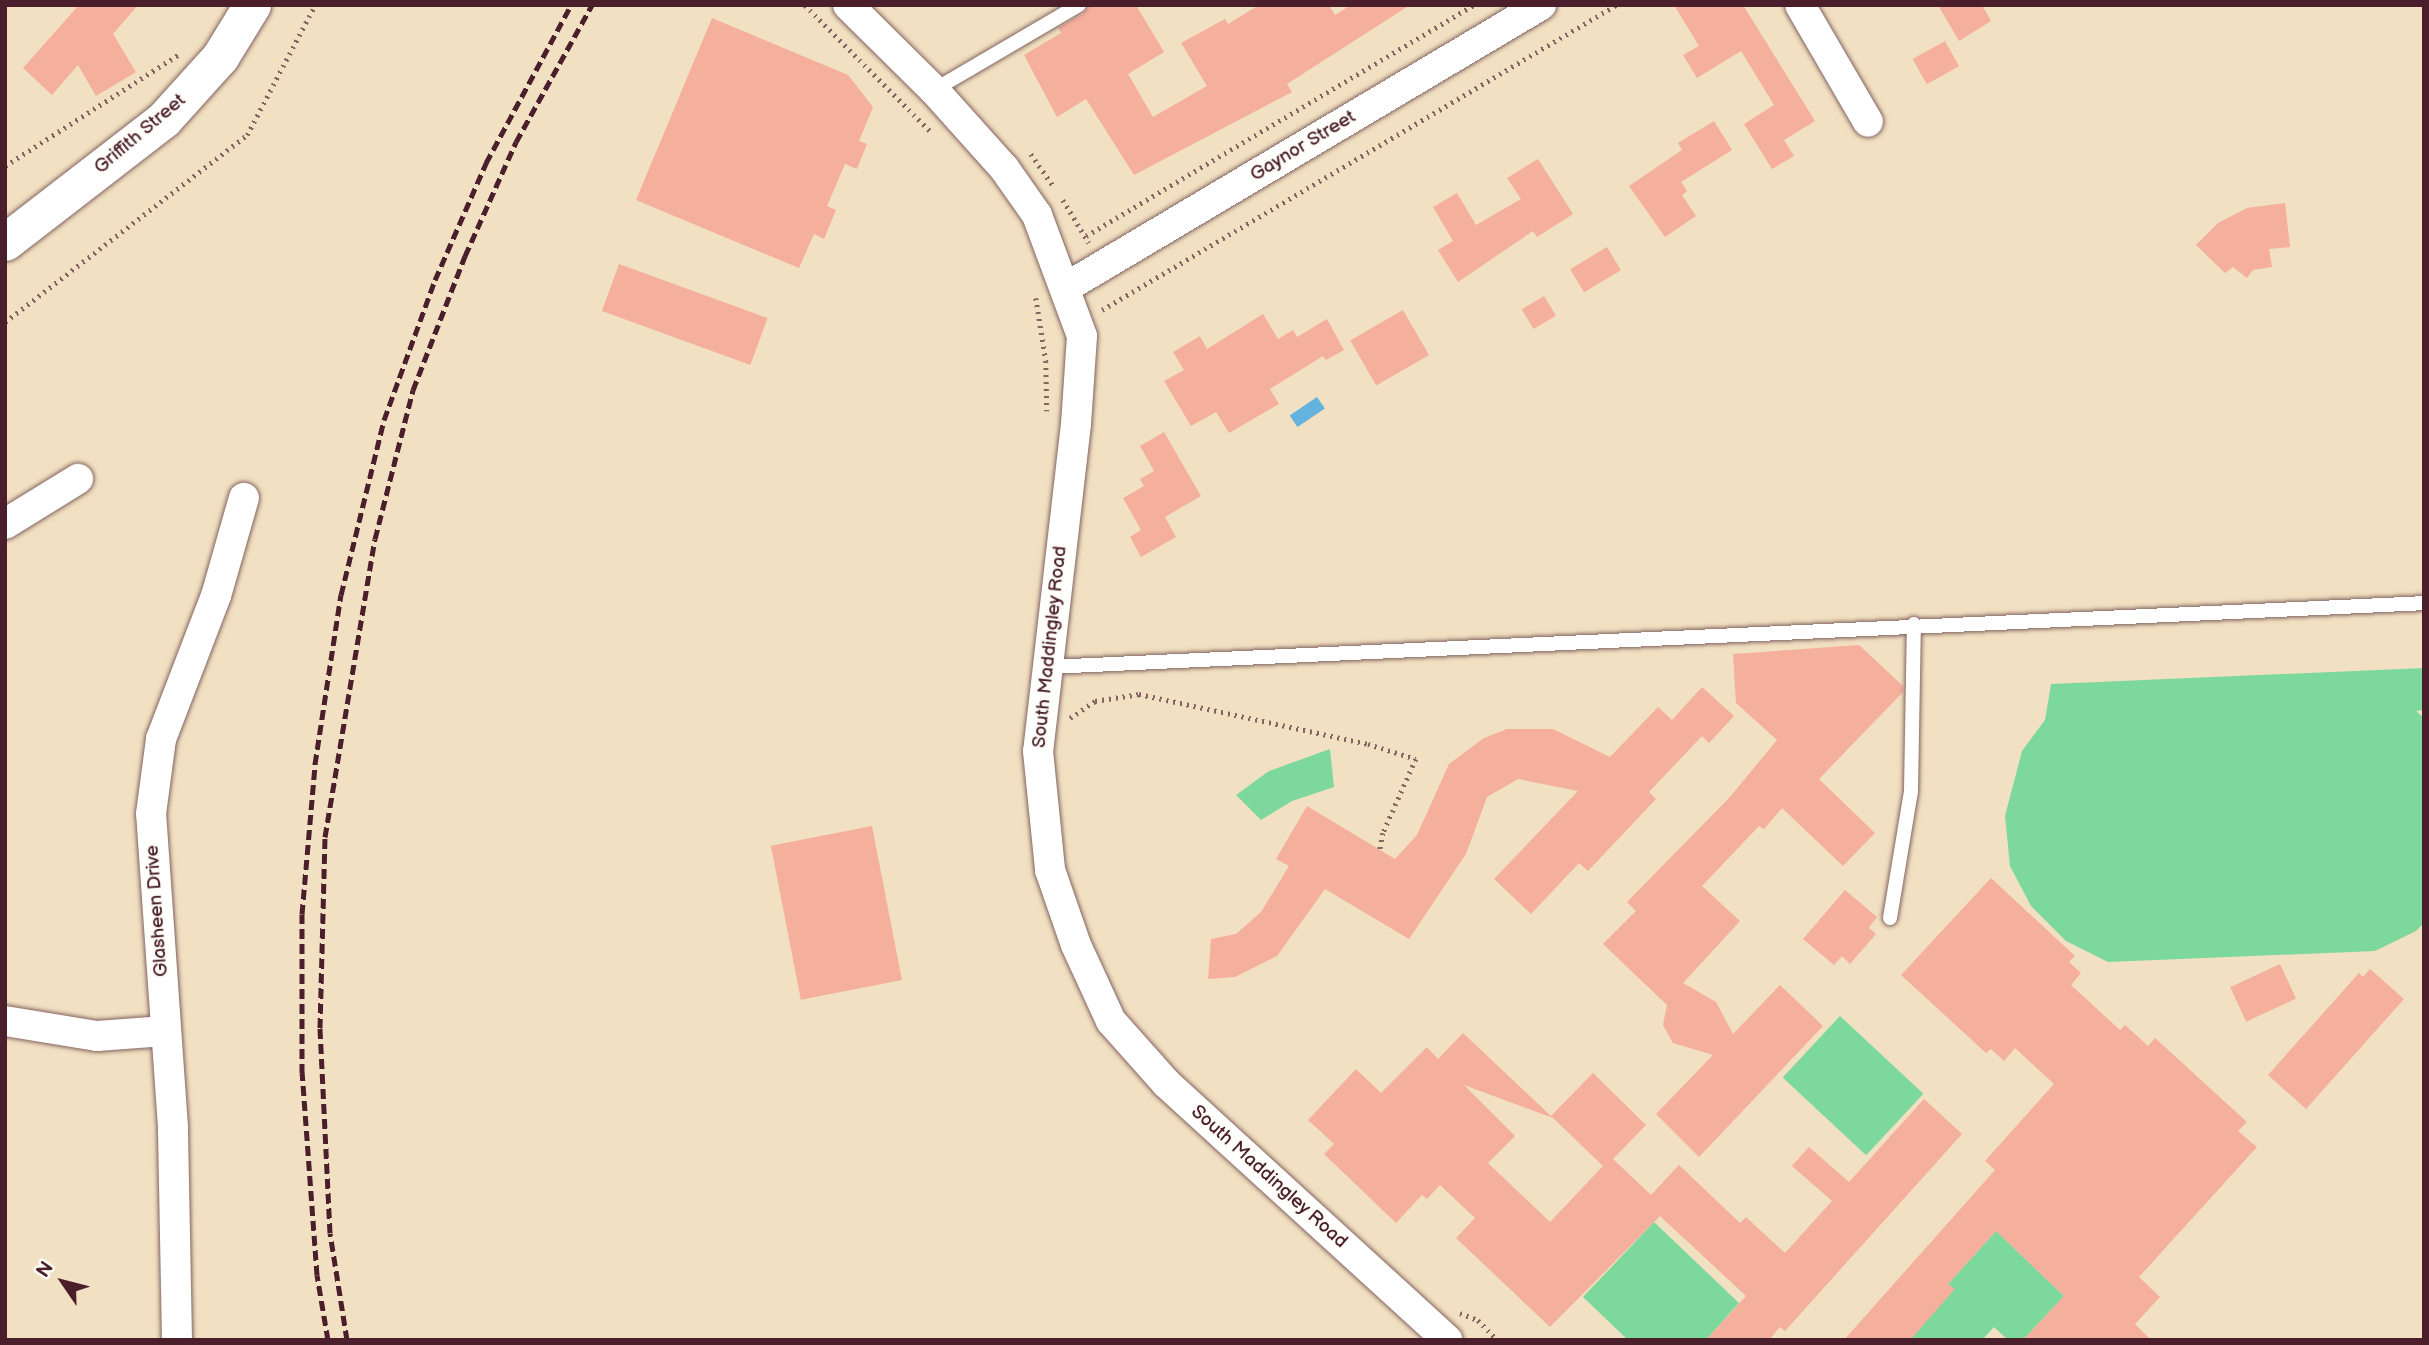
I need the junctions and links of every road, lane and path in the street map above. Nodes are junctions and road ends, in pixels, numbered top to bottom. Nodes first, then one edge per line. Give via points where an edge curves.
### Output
1 (252, 5) edge
2 (315, 5) edge
3 (805, 5) edge
4 (848, 5) edge
5 (1079, 5) edge
6 (1475, 5) edge
7 (1541, 5) edge
8 (1616, 5) edge
9 (1800, 5) edge
10 (184, 51) dead end
11 (934, 90) junction
12 (1867, 122) dead end
13 (940, 140) dead end
14 (1028, 152) dead end
15 (5, 166) edge
16 (1086, 236) junction
17 (5, 242) edge
18 (1099, 267) junction
19 (1065, 288) junction
20 (1036, 295) dead end
21 (1101, 310) junction
22 (5, 322) edge
23 (1100, 323) dead end
24 (1047, 425) dead end
25 (78, 479) dead end
26 (244, 498) dead end
27 (5, 524) edge
28 (2424, 603) edge
29 (1914, 624) junction
30 (1049, 667) junction
31 (1065, 712) dead end
32 (1380, 850) dead end
33 (1890, 918) dead end
34 (5, 1021) edge
35 (165, 1031) junction
36 (1452, 1309) dead end
37 (177, 1340) edge
38 (1447, 1340) edge
39 (1497, 1340) edge

1 - 17 street, Griffith Street via 220,57 164,119
2 - 22 path via 247,135
3 - 13 path
4 - 11 street, South Maddingley Road
5 - 11 lane
6 - 16 path
7 - 18 street, Gaynor Street
8 - 21 path
9 - 12 street
10 - 15 path
11 - 19 street, South Maddingley Road via 1004,168 1037,215
14 - 16 path
16 - 18 path
18 - 19 street, Gaynor Street
18 - 21 path
19 - 30 street, South Maddingley Road via 1082,336
20 - 24 path via 1046,361
21 - 23 path
25 - 27 street
26 - 35 street, Glasheen Drive via 216,597 174,696 154,776 151,814
28 - 29 lane
29 - 30 lane
29 - 33 lane via 1911,791
30 - 38 street, South Maddingley Road via 1038,751 1050,870 1076,945 1111,1021 1237,1152
31 - 32 path via 1065,723 1095,701 1139,694 1368,744 1416,760 1383,833
34 - 35 street via 97,1036
35 - 37 street, Glasheen Drive via 173,1128
36 - 39 path via 1478,1320

